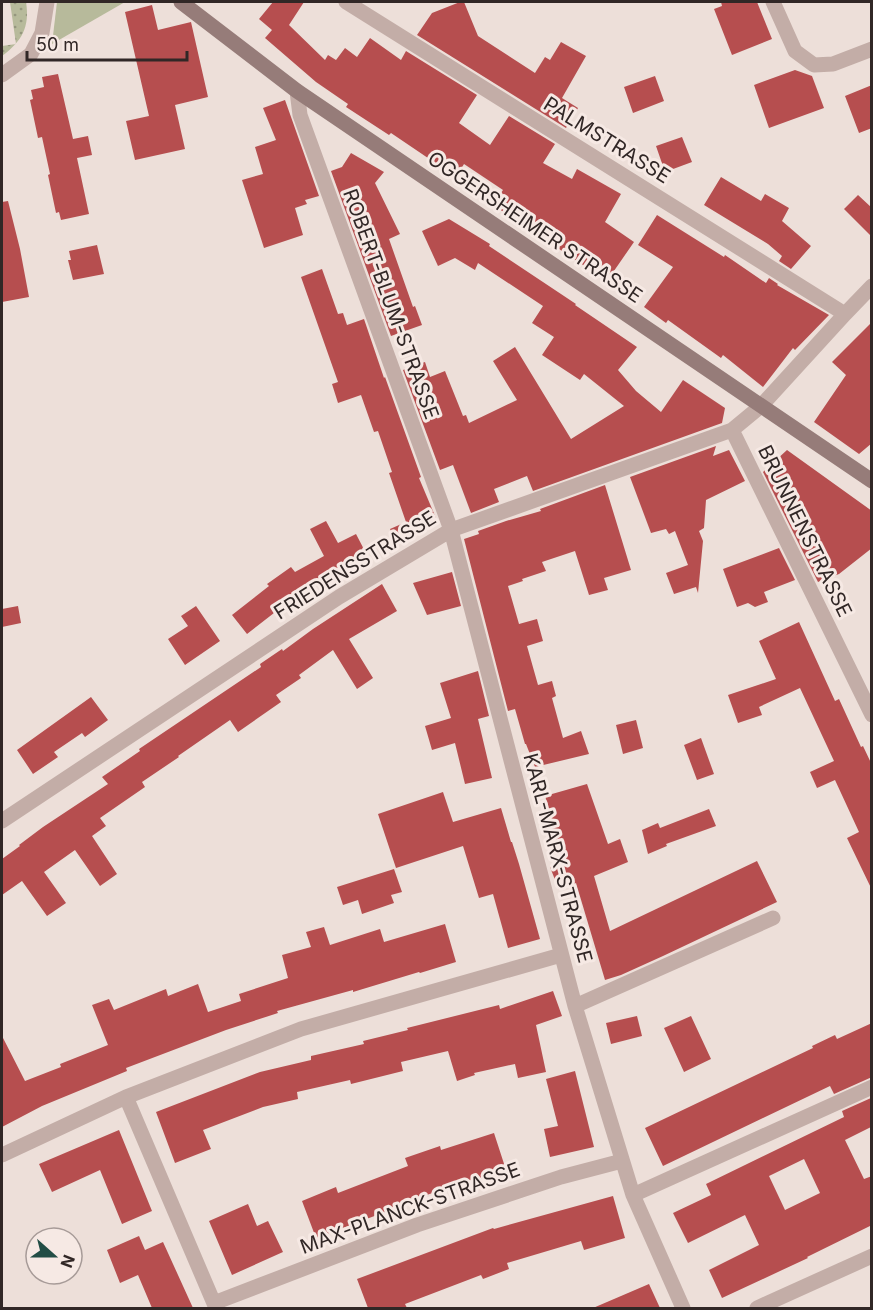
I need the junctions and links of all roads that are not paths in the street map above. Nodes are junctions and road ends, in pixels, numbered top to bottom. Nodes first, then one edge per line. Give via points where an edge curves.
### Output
1 (47, 2) edge
2 (181, 2) edge
3 (346, 2) edge
4 (774, 2) edge
5 (872, 49) edge
6 (2, 75) edge
7 (297, 91) junction
8 (872, 286) edge
9 (845, 314) junction
10 (761, 406) junction
11 (732, 430) junction
12 (872, 481) edge
13 (451, 530) junction
14 (872, 715) edge
15 (2, 821) edge
16 (773, 918) dead end
17 (561, 955) junction
18 (575, 1006) junction
19 (872, 1087) edge
20 (126, 1097) junction
21 (2, 1155) edge
22 (622, 1161) junction
23 (633, 1195) junction
24 (872, 1256) edge
25 (215, 1306) edge
26 (683, 1308) edge
27 (757, 1308) edge

1 - 6 street via 42,33 31,54
2 - 7 street, OGGERSHEIMER STRASSE
3 - 9 street, PALMSTRASSE
4 - 5 street via 795,51 814,64 833,64
7 - 10 street, OGGERSHEIMER STRASSE
7 - 13 street, ROBERT-BLUM-STRASSE via 300,115
8 - 9 street, FRIEDENSSTRASSE
9 - 10 street, FRIEDENSSTRASSE
10 - 11 street, FRIEDENSSTRASSE
10 - 12 street, OGGERSHEIMER STRASSE
11 - 13 street, FRIEDENSSTRASSE
11 - 14 street, BRUNNENSTRASSE
13 - 15 street, FRIEDENSSTRASSE via 339,597
13 - 17 street, KARL-MARX-STRASSE
16 - 18 street
17 - 18 street, KARL-MARX-STRASSE
17 - 20 street via 301,1029
18 - 22 street, KARL-MARX-STRASSE
19 - 23 street
20 - 21 street
20 - 25 street
22 - 23 street, KARL-MARX-STRASSE
22 - 25 street, MAX-PLANCK-STRASSE via 417,1225
23 - 26 street, KARL-MARX-STRASSE
24 - 27 street

